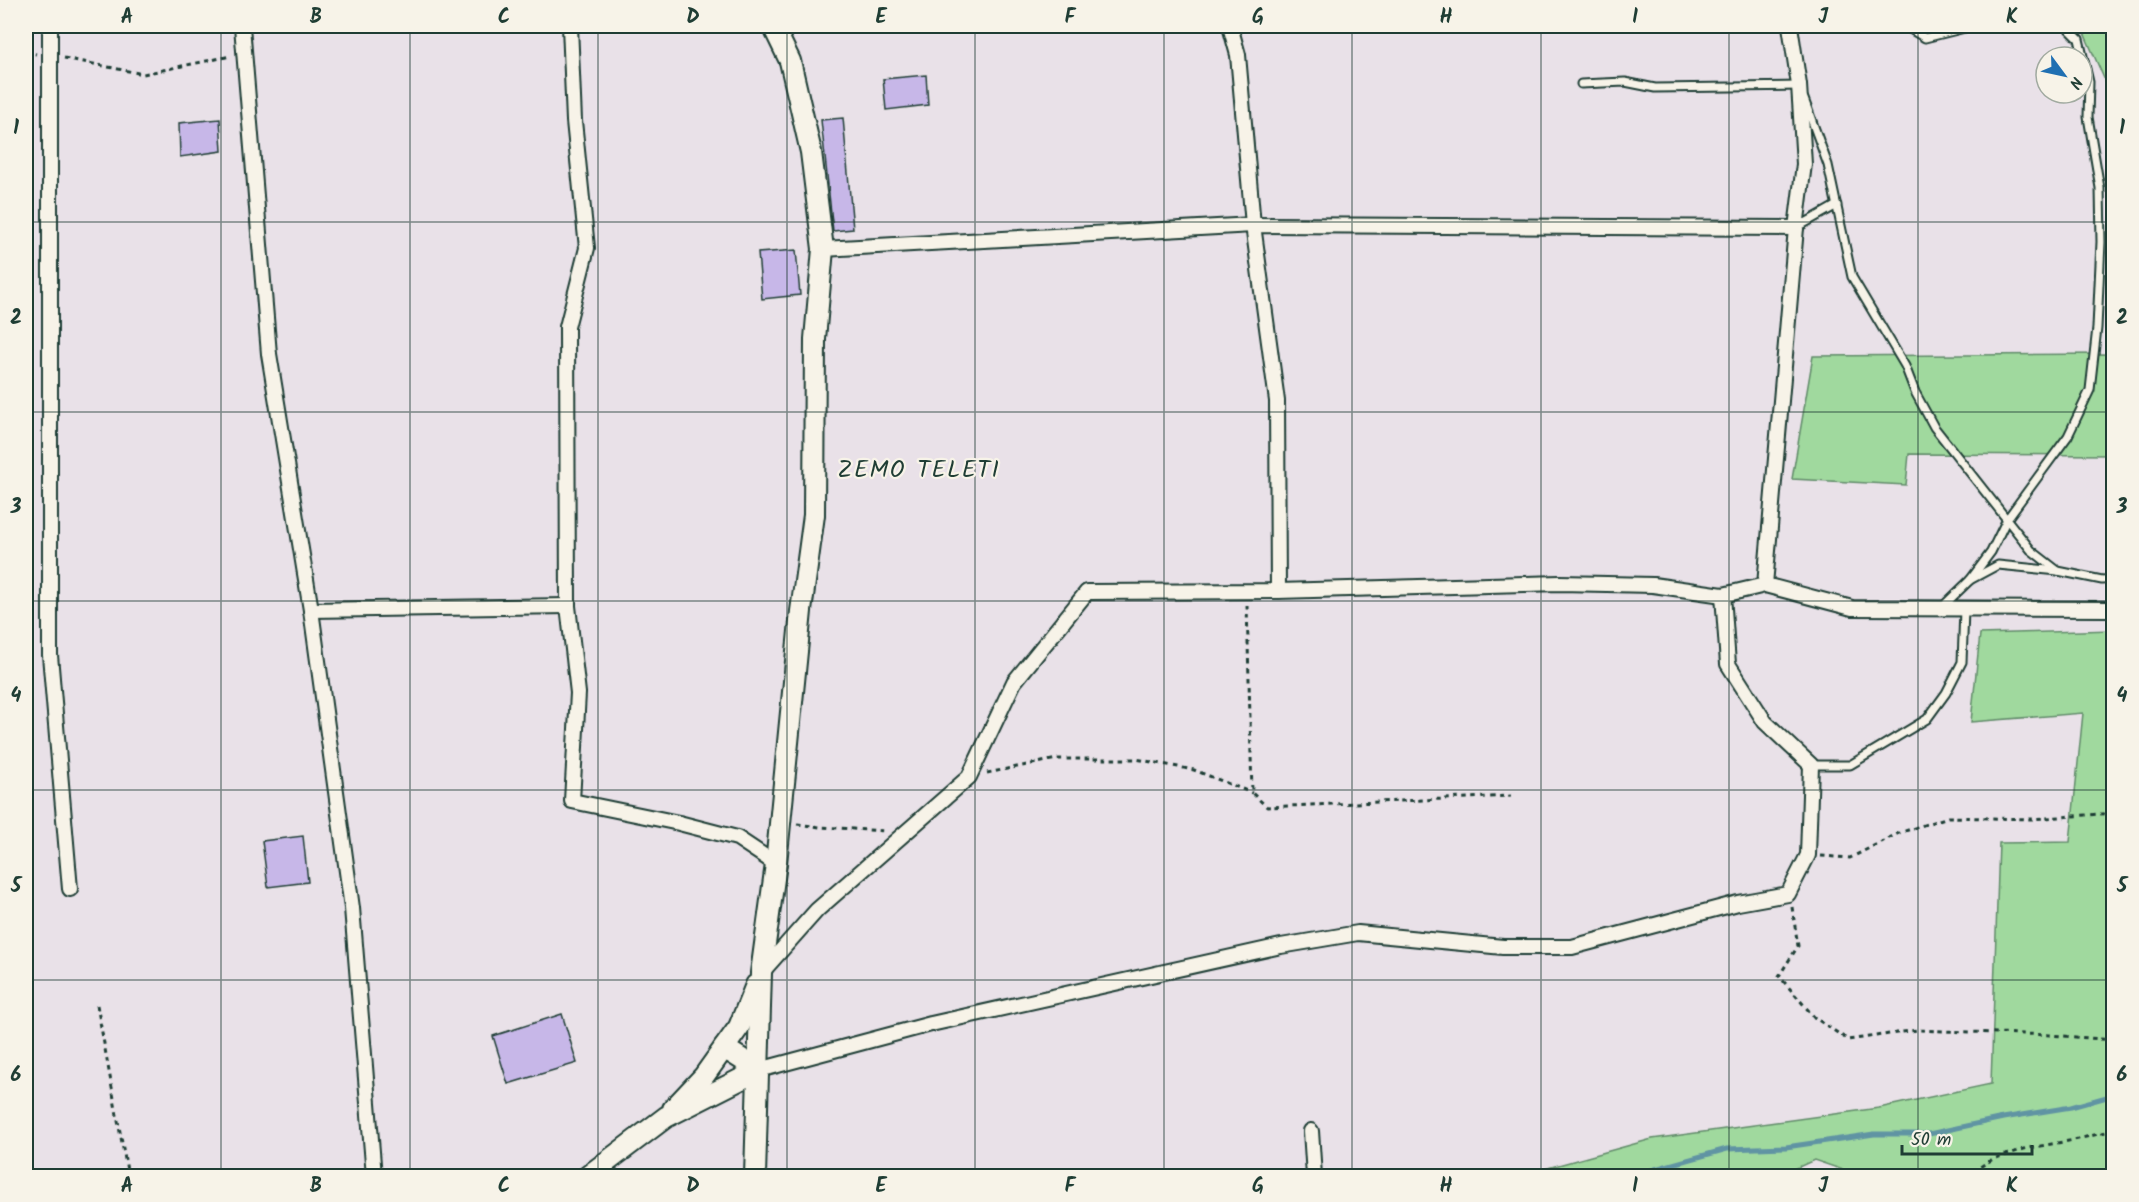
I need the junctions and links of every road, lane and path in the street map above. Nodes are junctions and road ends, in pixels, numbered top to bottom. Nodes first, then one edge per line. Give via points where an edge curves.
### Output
1 (50, 26) edge
2 (242, 26) edge
3 (570, 26) edge
4 (773, 26) edge
5 (1230, 26) edge
6 (1790, 26) edge
7 (1905, 26) edge
8 (1972, 26) edge
9 (2066, 26) edge
10 (26, 52) edge
11 (244, 53) junction
12 (51, 56) junction
13 (1581, 84) dead end
14 (1799, 85) junction
15 (1837, 205) junction
16 (1253, 225) junction
17 (1796, 228) junction
18 (823, 249) junction
19 (2007, 519) junction
20 (2058, 571) junction
21 (2114, 579) edge
22 (1970, 580) junction
23 (1766, 585) junction
24 (1247, 591) junction
25 (1278, 591) junction
26 (1723, 595) junction
27 (568, 606) junction
28 (2114, 609) edge
29 (311, 610) junction
30 (1939, 610) junction
31 (1964, 610) junction
32 (1811, 765) junction
33 (969, 777) junction
34 (1252, 793) junction
35 (1511, 796) dead end
36 (2114, 813) edge
37 (780, 821) junction
38 (904, 832) junction
39 (1808, 855) junction
40 (776, 864) junction
41 (70, 889) dead end
42 (1788, 894) junction
43 (761, 973) junction
44 (97, 1005) dead end
45 (2114, 1040) edge
46 (724, 1048) junction
47 (759, 1070) junction
48 (666, 1117) junction
49 (2114, 1130) edge
50 (1311, 1131) dead end
51 (128, 1176) edge
52 (374, 1176) edge
53 (588, 1176) edge
54 (755, 1176) edge
55 (1314, 1176) edge
56 (1965, 1176) edge

1 - 12 street
2 - 11 street
3 - 27 street via 574,122 587,248 567,327
4 - 18 street via 790,61 811,152
5 - 16 street via 1238,55
6 - 14 street
7 - 8 lane via 1924,38
9 - 19 lane via 2079,39 2089,82 2088,117 2100,189 2097,328 2090,390 2068,436
10 - 12 path
11 - 12 path via 143,74
11 - 29 street via 269,354
12 - 41 street via 50,655
13 - 14 lane via 1625,82 1655,88
14 - 15 lane via 1828,165
14 - 17 street via 1804,164
15 - 17 lane
15 - 19 lane via 1852,276 1905,366 1934,427
16 - 17 street
16 - 18 street
16 - 25 street via 1277,401
17 - 23 street
18 - 37 street via 815,339 814,515
19 - 20 lane via 2031,550
19 - 22 lane via 1991,552
20 - 21 lane
20 - 22 lane via 1998,565
22 - 30 lane
23 - 26 street
23 - 30 street via 1852,608
24 - 25 street
24 - 33 street via 1088,592 1014,682
24 - 34 path
25 - 26 street via 1560,583 1653,585
26 - 32 street via 1728,664 1765,722
27 - 29 street
27 - 40 street via 579,693 572,801 736,838
28 - 31 street
29 - 52 street via 352,908
30 - 31 street
31 - 32 lane via 1962,662 1927,719 1851,765
32 - 39 street
33 - 34 path via 1057,759 1136,759 1194,770
33 - 38 street
34 - 35 path via 1267,807
36 - 39 path via 2032,819 1948,817 1899,833 1850,858
37 - 38 path via 820,828
37 - 40 street
38 - 43 street via 817,910
39 - 42 street
40 - 43 street
42 - 45 path via 1798,946 1779,976 1815,1018 1848,1040 1917,1029
42 - 47 street via 1738,903 1572,947 1503,947 1358,933 1281,946 931,1024
43 - 46 street via 739,1027
43 - 47 street
44 - 51 path
46 - 47 street
46 - 48 street
47 - 48 street
47 - 54 street
48 - 53 street
49 - 56 path via 2024,1149 1993,1159
50 - 55 street

